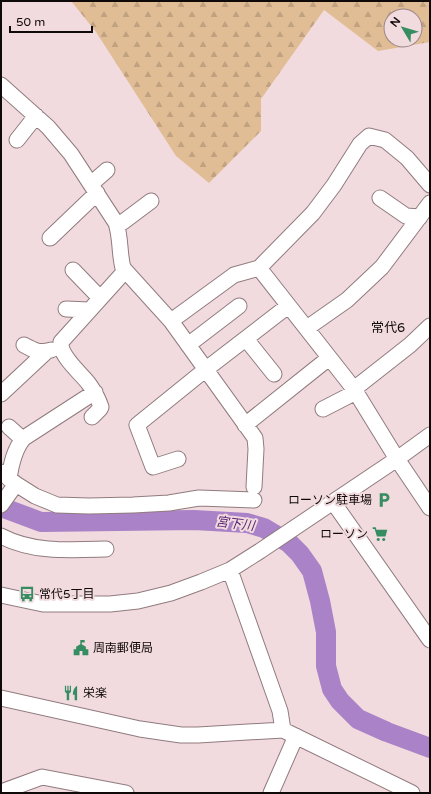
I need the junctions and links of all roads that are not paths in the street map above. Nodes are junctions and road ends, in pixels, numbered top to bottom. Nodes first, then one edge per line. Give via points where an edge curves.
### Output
1 (1, 85) edge
2 (36, 116) junction
3 (16, 140) dead end
4 (107, 170) dead end
5 (430, 185) edge
6 (94, 188) junction
7 (380, 198) dead end
8 (151, 201) dead end
9 (430, 203) edge
10 (420, 217) junction
11 (116, 224) junction
12 (50, 238) dead end
13 (259, 268) junction
14 (72, 270) dead end
15 (125, 271) junction
16 (100, 298) junction
17 (239, 306) dead end
18 (288, 306) junction
19 (66, 309) dead end
20 (89, 310) junction
21 (171, 321) junction
22 (430, 326) edge
23 (307, 328) junction
24 (246, 339) junction
25 (24, 345) dead end
26 (188, 345) junction
27 (54, 349) junction
28 (329, 358) junction
29 (205, 370) junction
30 (274, 374) dead end
31 (355, 390) junction
32 (95, 392) junction
33 (1, 394) edge
34 (323, 409) dead end
35 (92, 417) dead end
36 (245, 425) junction
37 (9, 427) dead end
38 (430, 435) edge
39 (24, 438) junction
40 (178, 459) dead end
41 (397, 459) junction
42 (10, 481) edge
43 (333, 502) junction
44 (1, 505) edge
45 (430, 508) edge
46 (1, 536) edge
47 (106, 549) dead end
48 (230, 570) junction
49 (1, 595) edge
50 (430, 640) edge
51 (1, 698) edge
52 (289, 733) junction
53 (1, 792) edge
54 (118, 792) edge
55 (271, 793) edge
56 (412, 793) edge

1 - 2 street
2 - 3 street
2 - 6 street via 71,154
4 - 6 street
5 - 13 street via 407,158 385,140 369,136 360,144 313,213
6 - 11 street
6 - 12 street
7 - 10 street via 406,216
8 - 11 street via 123,222
9 - 10 street
10 - 23 street via 382,267 347,300
11 - 15 street via 121,261
13 - 18 street
13 - 21 street via 234,275
14 - 16 street
15 - 16 street
15 - 21 street
16 - 20 street
17 - 26 street
18 - 23 street
18 - 24 street
19 - 20 street
20 - 27 street
21 - 26 street
22 - 31 street
23 - 28 street
24 - 29 street
24 - 30 street
25 - 27 street via 34,351
26 - 29 street
27 - 32 street via 70,361
27 - 33 street via 28,368
28 - 31 street
28 - 36 street
29 - 36 street
29 - 40 street via 137,425 153,467
31 - 34 street
31 - 41 street
32 - 35 street via 101,406
32 - 39 street
36 - 42 street via 255,438 254,494 169,503 57,505
37 - 39 street
38 - 41 street
39 - 42 street via 10,468
41 - 43 street
41 - 45 street
42 - 44 street
43 - 48 street
43 - 50 street
46 - 47 street via 13,542 57,550
48 - 49 street via 171,593 138,601 110,604 43,604
48 - 52 street
51 - 52 street via 162,733
52 - 55 street
52 - 56 street
53 - 54 street via 42,777

